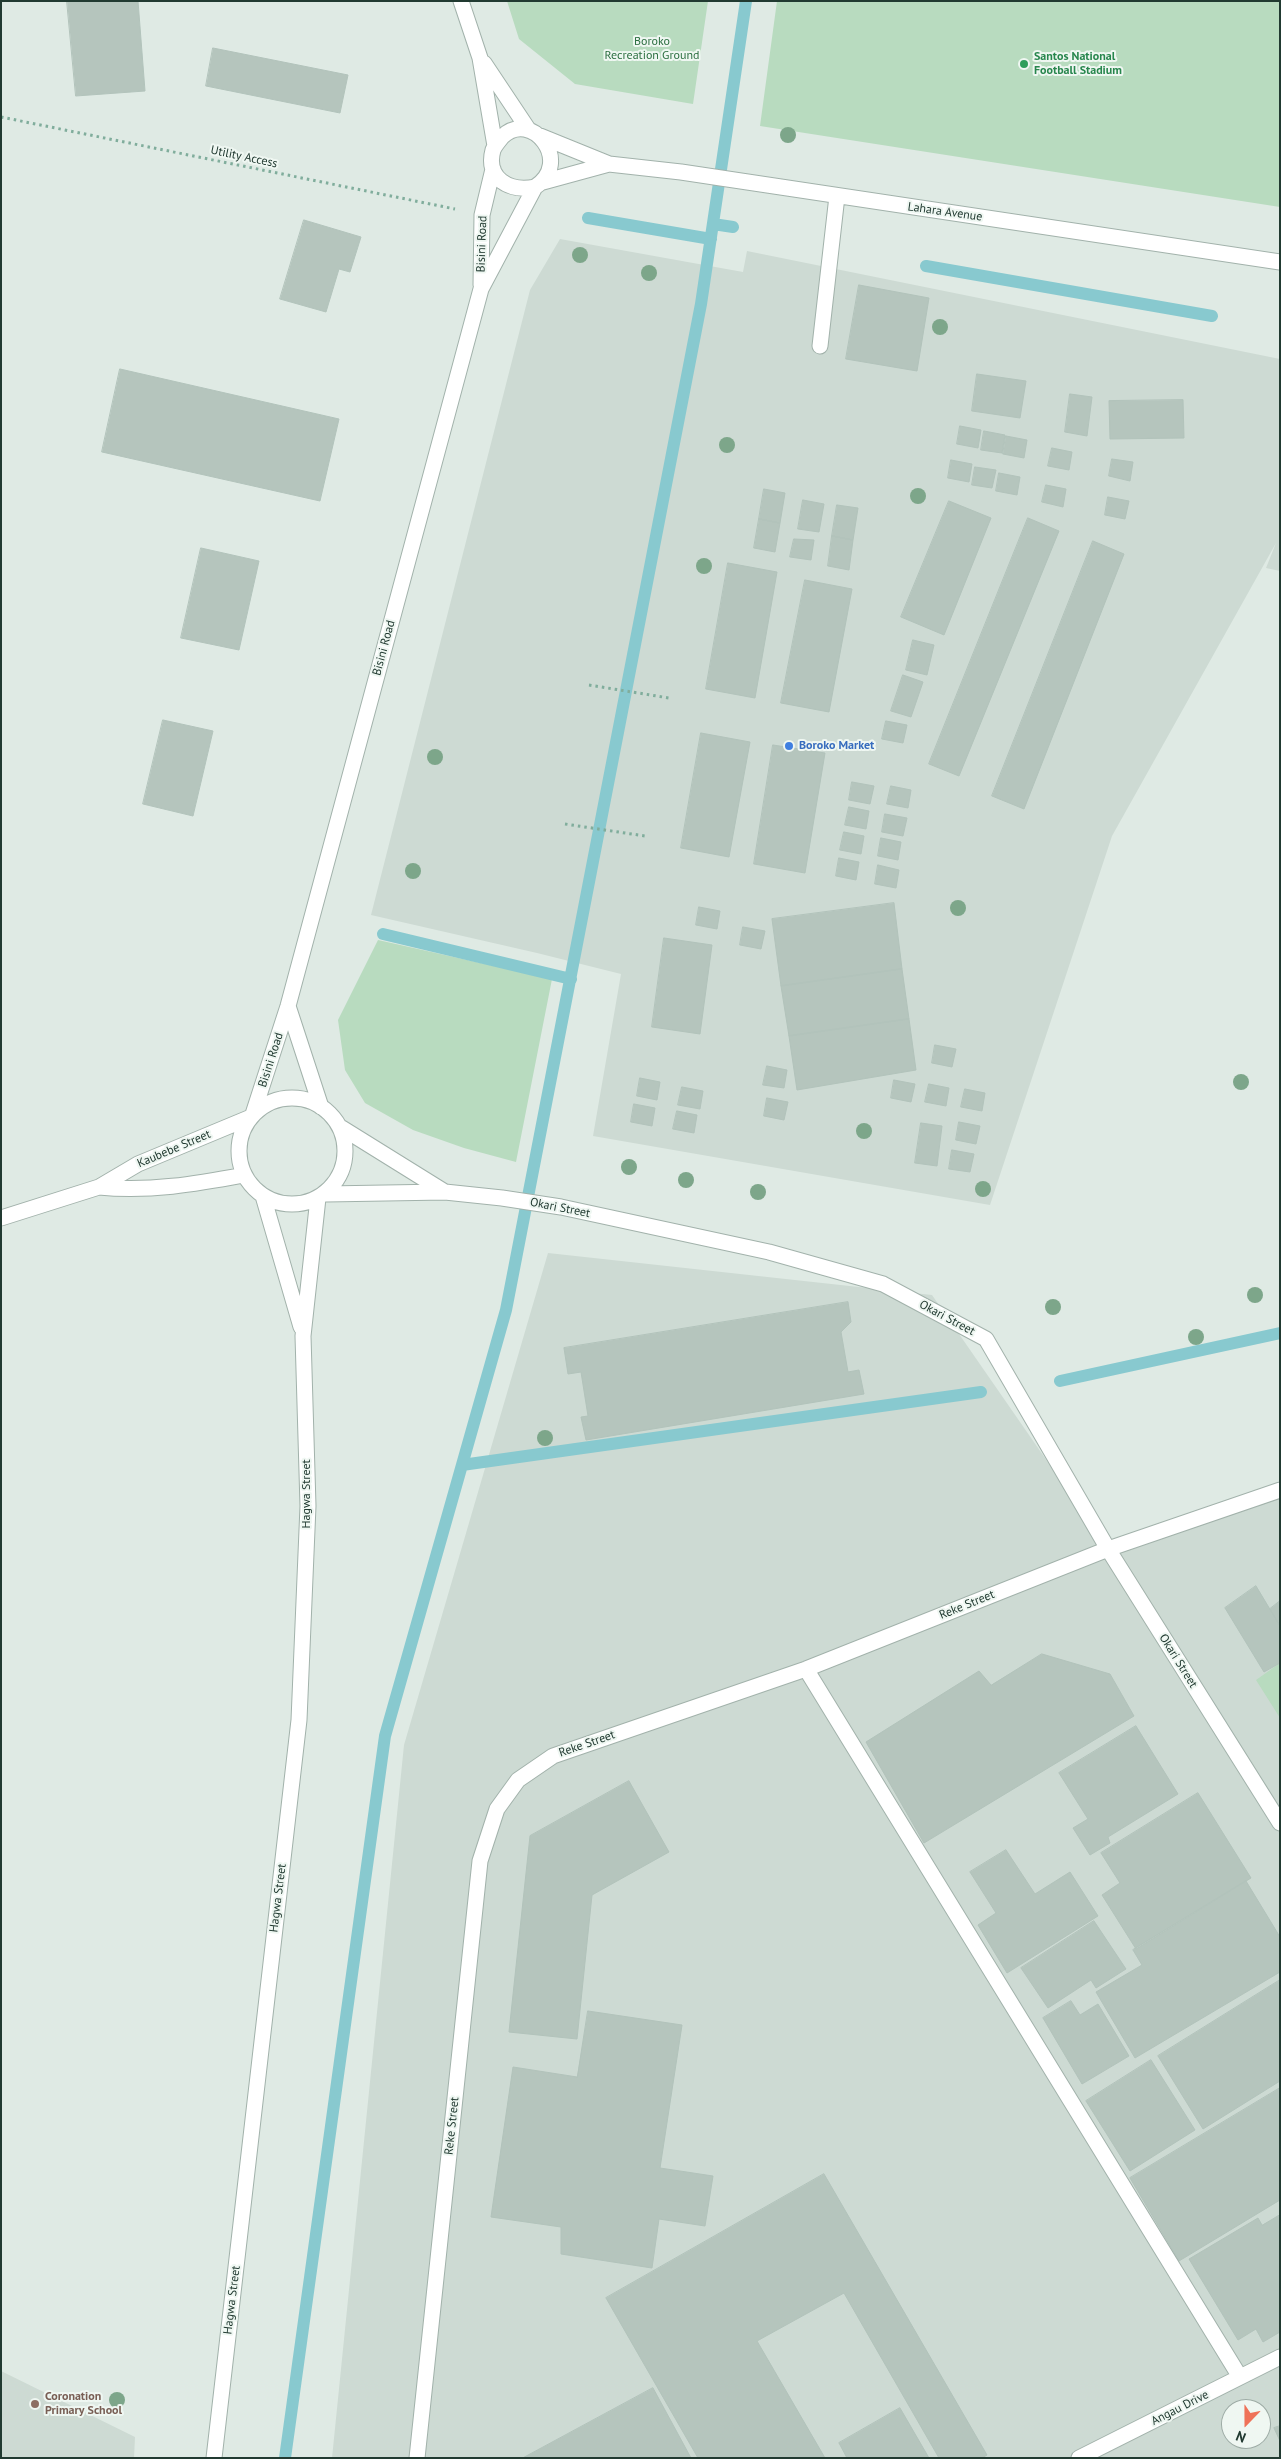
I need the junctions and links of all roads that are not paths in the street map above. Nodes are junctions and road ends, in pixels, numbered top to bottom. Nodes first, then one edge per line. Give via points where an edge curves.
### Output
1 (461, 1) edge
2 (480, 58) junction
3 (533, 132) junction
4 (495, 146) junction
5 (609, 164) junction
6 (493, 169) junction
7 (539, 184) junction
8 (837, 196) junction
9 (1280, 262) edge
10 (481, 289) junction
11 (820, 346) dead end
12 (288, 1006) junction
13 (322, 1107) junction
14 (252, 1116) junction
15 (342, 1128) junction
16 (244, 1175) junction
17 (99, 1187) junction
18 (445, 1192) junction
19 (263, 1196) junction
20 (322, 1196) junction
21 (1, 1218) edge
22 (303, 1336) junction
23 (1280, 1490) edge
24 (1108, 1549) junction
25 (806, 1669) junction
26 (1280, 1823) edge
27 (1280, 2357) edge
28 (1240, 2377) junction
29 (214, 2458) edge
30 (417, 2458) edge
31 (1079, 2458) edge

1 - 2 street
2 - 3 street
2 - 4 street
3 - 4 street via 510,132
3 - 5 street, Lahara Avenue
3 - 7 street via 549,149 551,157 550,167
4 - 6 street via 491,161
5 - 7 street, Lahara Avenue
5 - 8 street, Lahara Avenue
6 - 7 street via 506,185 515,188
6 - 10 street, Bisini Road via 482,215
7 - 10 street, Bisini Road
8 - 9 street, Lahara Avenue
8 - 11 street
10 - 12 street, Bisini Road
12 - 13 street, Bisini Road
12 - 14 street, Bisini Road
13 - 14 street via 305,1099 291,1098 265,1105
13 - 15 street
14 - 16 street via 240,1139 240,1164
14 - 17 street, Kaubebe Street via 138,1164
15 - 18 street, Okari Street
15 - 20 street via 345,1156 342,1172
16 - 17 street, Kaubebe Street via 189,1186 127,1190
16 - 19 street
17 - 21 street, Kaubebe Street
18 - 20 street, Okari Street
18 - 24 street, Okari Street via 560,1207 768,1252 884,1284 986,1339
19 - 20 street via 294,1204
19 - 22 street, Hagwa Street
20 - 22 street, Hagwa Street
22 - 29 street, Hagwa Street via 308,1506 299,1720
23 - 24 street, Reke Street
24 - 25 street, Reke Street
24 - 26 street, Okari Street
25 - 28 street
25 - 30 street, Reke Street via 553,1756 518,1780 497,1809 480,1861
27 - 28 street, Angau Drive
28 - 31 street, Angau Drive

